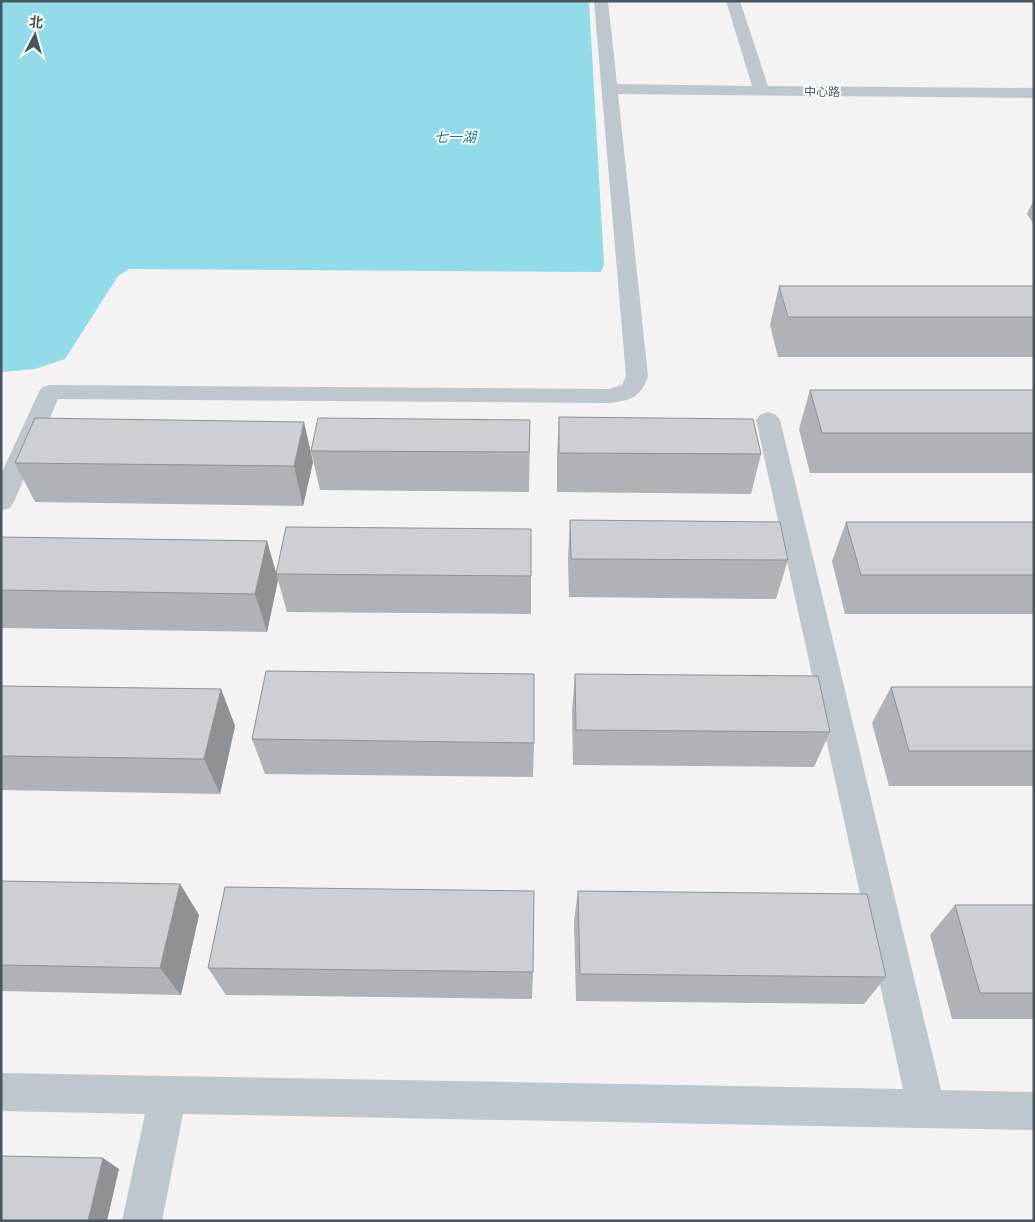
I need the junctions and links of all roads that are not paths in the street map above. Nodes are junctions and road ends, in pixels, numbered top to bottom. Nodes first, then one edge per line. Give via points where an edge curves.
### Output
1 (601, 1) edge
2 (733, 1) edge
3 (610, 89) junction
4 (761, 90) junction
5 (1034, 93) edge
6 (768, 420) dead end
7 (1, 502) edge
8 (1, 1092) edge
9 (168, 1095) junction
10 (926, 1109) junction
11 (1034, 1111) edge
12 (142, 1221) edge

1 - 3 street
2 - 4 street
3 - 4 street, 中心路
3 - 7 street via 637,376 628,393 609,396 50,392
4 - 5 street, 中心路
6 - 10 street
8 - 9 street
9 - 10 street
9 - 12 street
10 - 11 street

